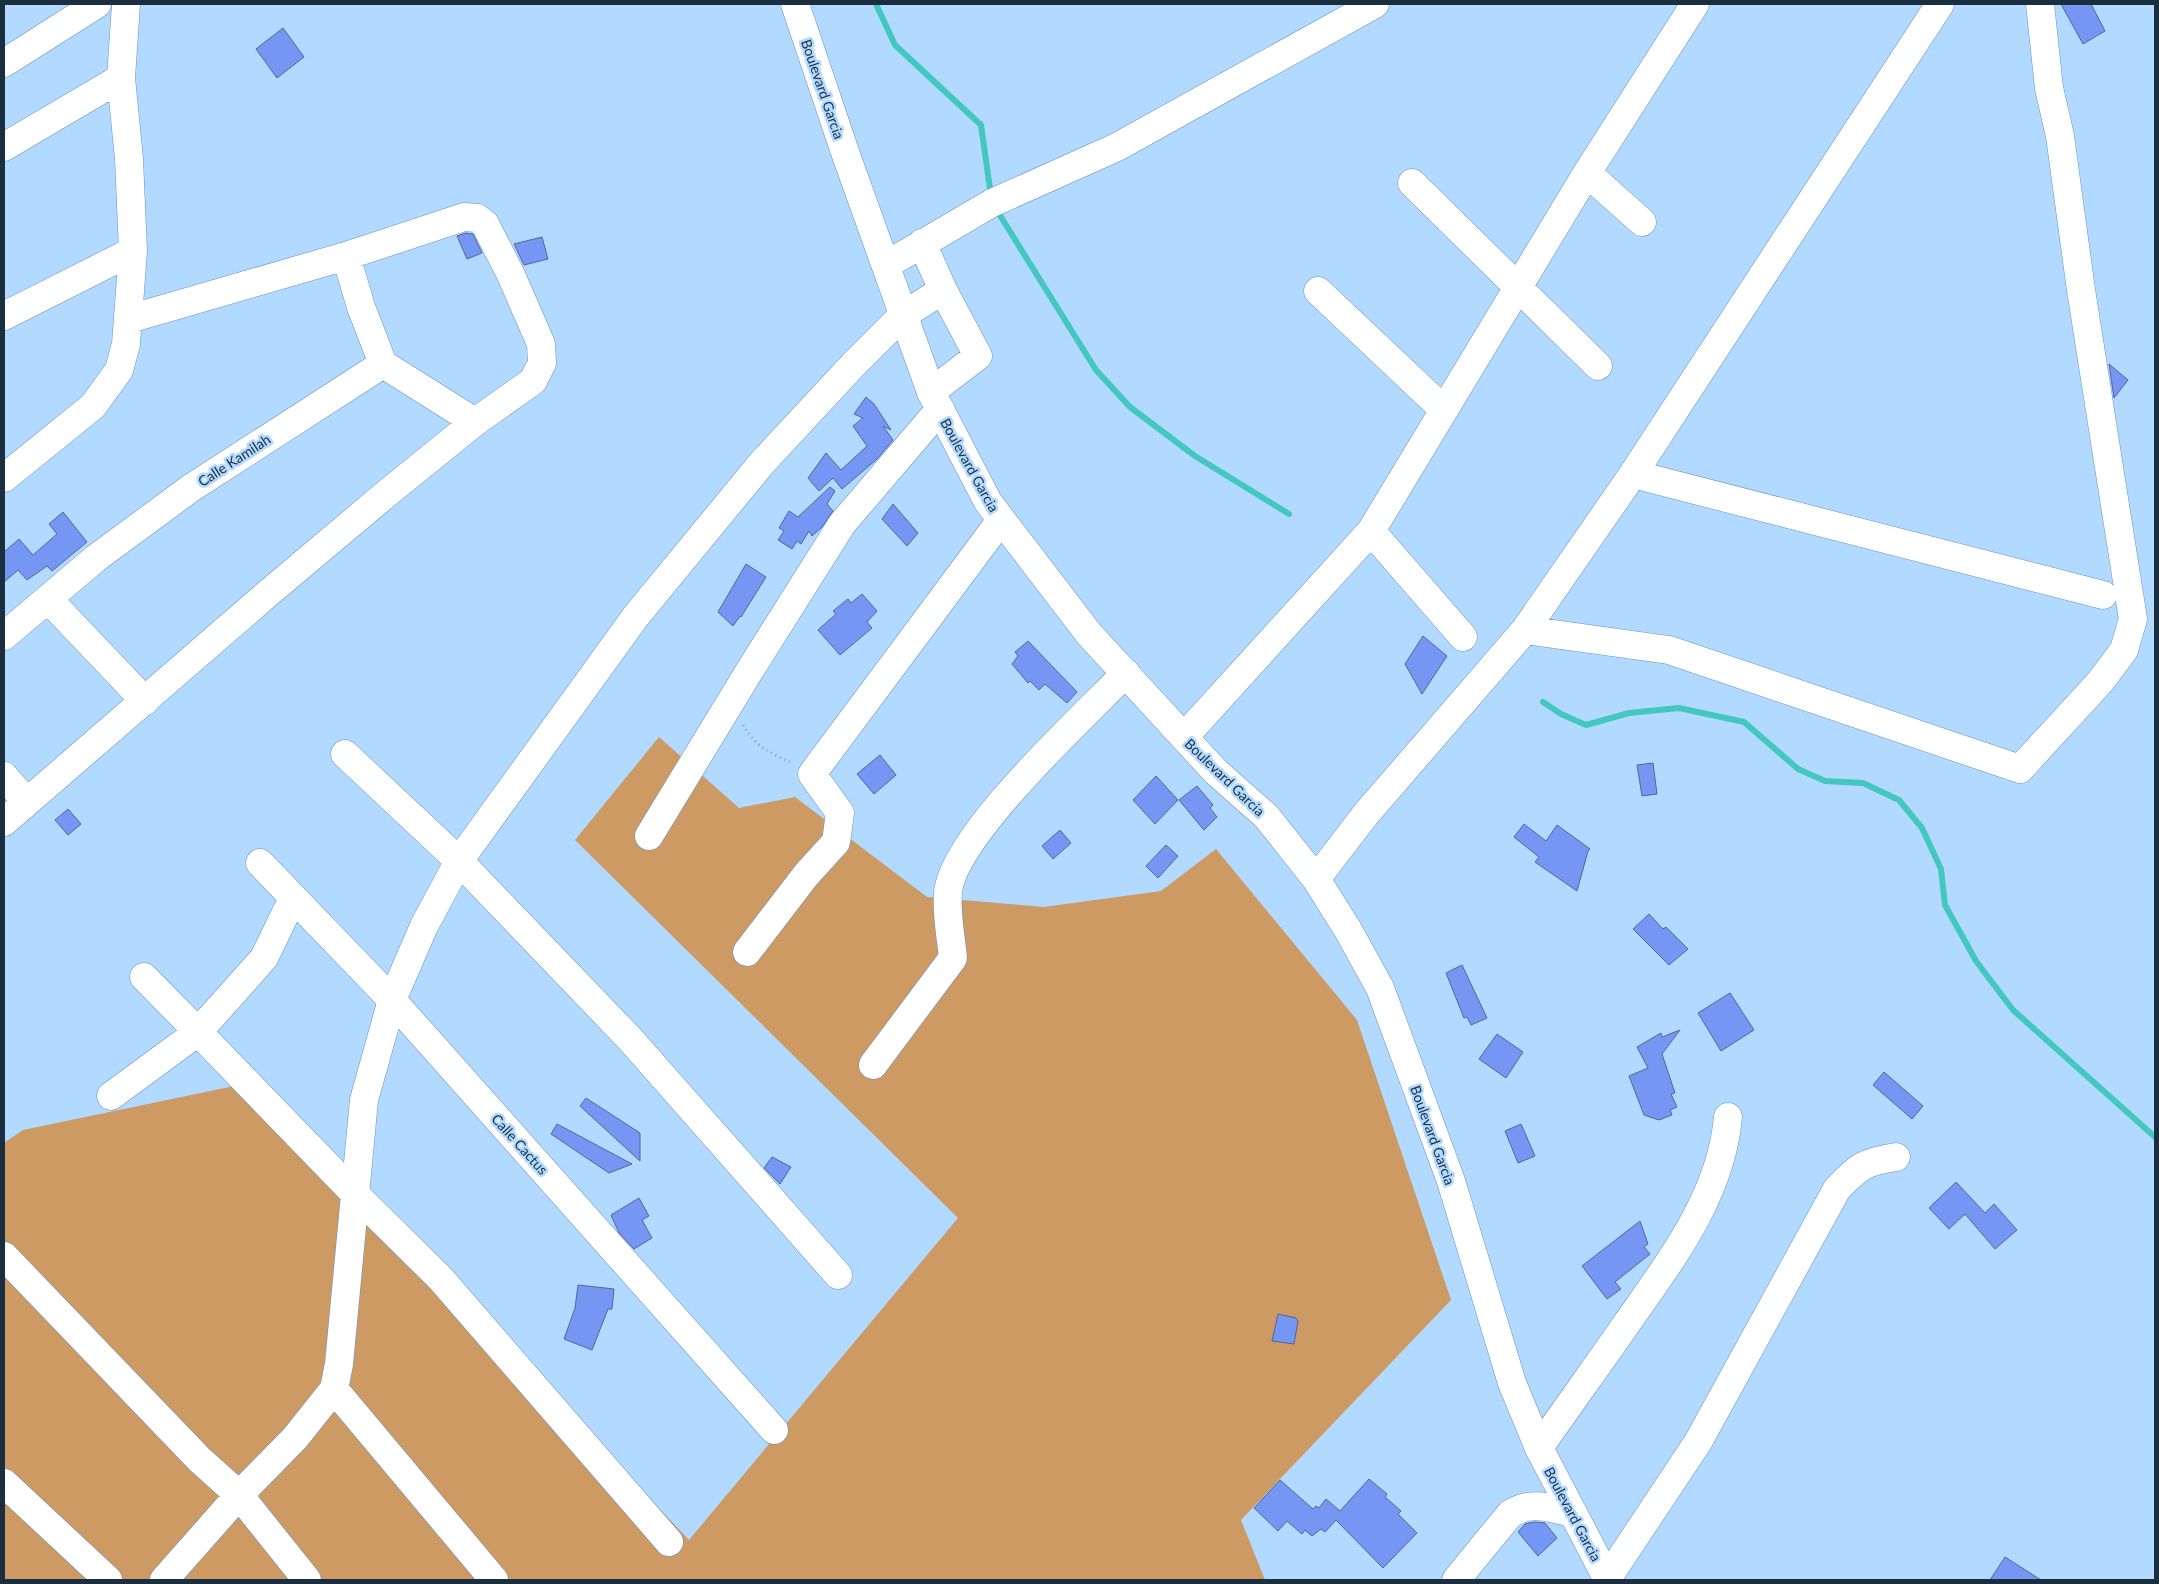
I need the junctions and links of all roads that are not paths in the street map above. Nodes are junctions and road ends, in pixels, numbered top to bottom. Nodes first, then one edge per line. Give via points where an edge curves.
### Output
1 (97, 4) edge
2 (126, 4) edge
3 (795, 4) edge
4 (1375, 4) edge
5 (1694, 4) edge
6 (1940, 4) edge
7 (2040, 4) edge
8 (4, 64) edge
9 (121, 78) junction
10 (4, 147) edge
11 (1587, 173) junction
12 (1412, 183) dead end
13 (1642, 222) dead end
14 (922, 243) junction
15 (133, 252) junction
16 (346, 256) junction
17 (886, 265) junction
18 (1518, 288) junction
19 (943, 290) junction
20 (1318, 291) dead end
21 (4, 316) edge
22 (902, 316) junction
23 (129, 319) junction
24 (383, 364) junction
25 (1598, 366) dead end
26 (936, 400) junction
27 (1444, 410) junction
28 (475, 422) junction
29 (1633, 474) junction
30 (4, 478) edge
31 (1001, 520) junction
32 (1371, 531) junction
33 (2103, 595) dead end
34 (50, 600) junction
35 (1525, 630) junction
36 (4, 636) edge
37 (1463, 638) dead end
38 (1126, 673) junction
39 (145, 701) junction
40 (1184, 737) junction
41 (345, 754) dead end
42 (4, 776) edge
43 (26, 802) junction
44 (4, 822) edge
45 (649, 836) dead end
46 (459, 861) junction
47 (260, 863) dead end
48 (1316, 879) junction
49 (294, 898) junction
50 (747, 952) dead end
51 (144, 978) dead end
52 (392, 1000) junction
53 (198, 1032) junction
54 (873, 1065) dead end
55 (111, 1096) dead end
56 (1728, 1117) dead end
57 (1896, 1157) dead end
58 (356, 1195) junction
59 (4, 1256) edge
60 (838, 1275) dead end
61 (334, 1389) junction
62 (774, 1430) dead end
63 (1539, 1448) junction
64 (4, 1483) edge
65 (239, 1495) junction
66 (1573, 1513) junction
67 (669, 1542) dead end
68 (108, 1580) edge
69 (164, 1580) edge
70 (307, 1580) edge
71 (494, 1580) edge
72 (1456, 1580) edge
73 (1607, 1580) edge

1 - 8 street
2 - 9 street
3 - 17 street, Boulevard Garcia
4 - 14 street via 1117,147 992,203
5 - 11 street
6 - 29 street
7 - 35 street via 2048,80 2060,136 2133,619 2124,650 2100,682 2020,769 1669,650
9 - 10 street
9 - 15 street
11 - 13 street
11 - 18 street
12 - 18 street
14 - 17 street
14 - 19 street
15 - 21 street
15 - 23 street
16 - 23 street
16 - 24 street
16 - 28 street via 464,217 477,218 486,224 541,344 542,363 533,381
17 - 22 street, Boulevard Garcia
18 - 25 street
18 - 27 street
19 - 22 street
19 - 26 street via 978,356
20 - 27 street
22 - 26 street, Boulevard Garcia
22 - 46 street via 761,464 636,616
23 - 30 street via 119,370 93,406
24 - 28 street
24 - 34 street, Calle Kamilah via 191,488 96,558
26 - 31 street, Boulevard Garcia via 988,502
26 - 45 street via 842,524
27 - 32 street
28 - 39 street via 266,594
29 - 33 street
29 - 35 street
31 - 38 street, Boulevard Garcia via 1089,634
31 - 50 street via 812,774 840,813 836,842 806,875
32 - 37 street
32 - 40 street
34 - 36 street, Calle Kamilah
34 - 39 street
35 - 48 street via 1366,814
38 - 40 street, Boulevard Garcia
38 - 54 street via 1022,779 963,851 948,892 953,958
39 - 43 street
40 - 48 street, Boulevard Garcia via 1216,772 1266,816
41 - 46 street
42 - 43 street
43 - 44 street
46 - 52 street via 424,926
46 - 60 street via 630,1040
47 - 49 street, Calle Cactus
48 - 63 street, Boulevard Garcia via 1380,988 1451,1181 1512,1384
49 - 52 street, Calle Cactus
49 - 53 street via 264,958
51 - 53 street
52 - 58 street via 364,1100
52 - 62 street, Calle Cactus
53 - 55 street
53 - 58 street
56 - 63 street via 1726,1145 1715,1182 1674,1256
57 - 73 street via 1871,1161 1852,1173 1837,1189 1698,1442
58 - 61 street
58 - 67 street via 442,1279
59 - 65 street via 199,1458
61 - 65 street via 295,1438
61 - 71 street
63 - 66 street, Boulevard Garcia
64 - 68 street
65 - 69 street
65 - 70 street
66 - 72 street via 1534,1505 1520,1508 1510,1514
66 - 73 street, Boulevard Garcia

